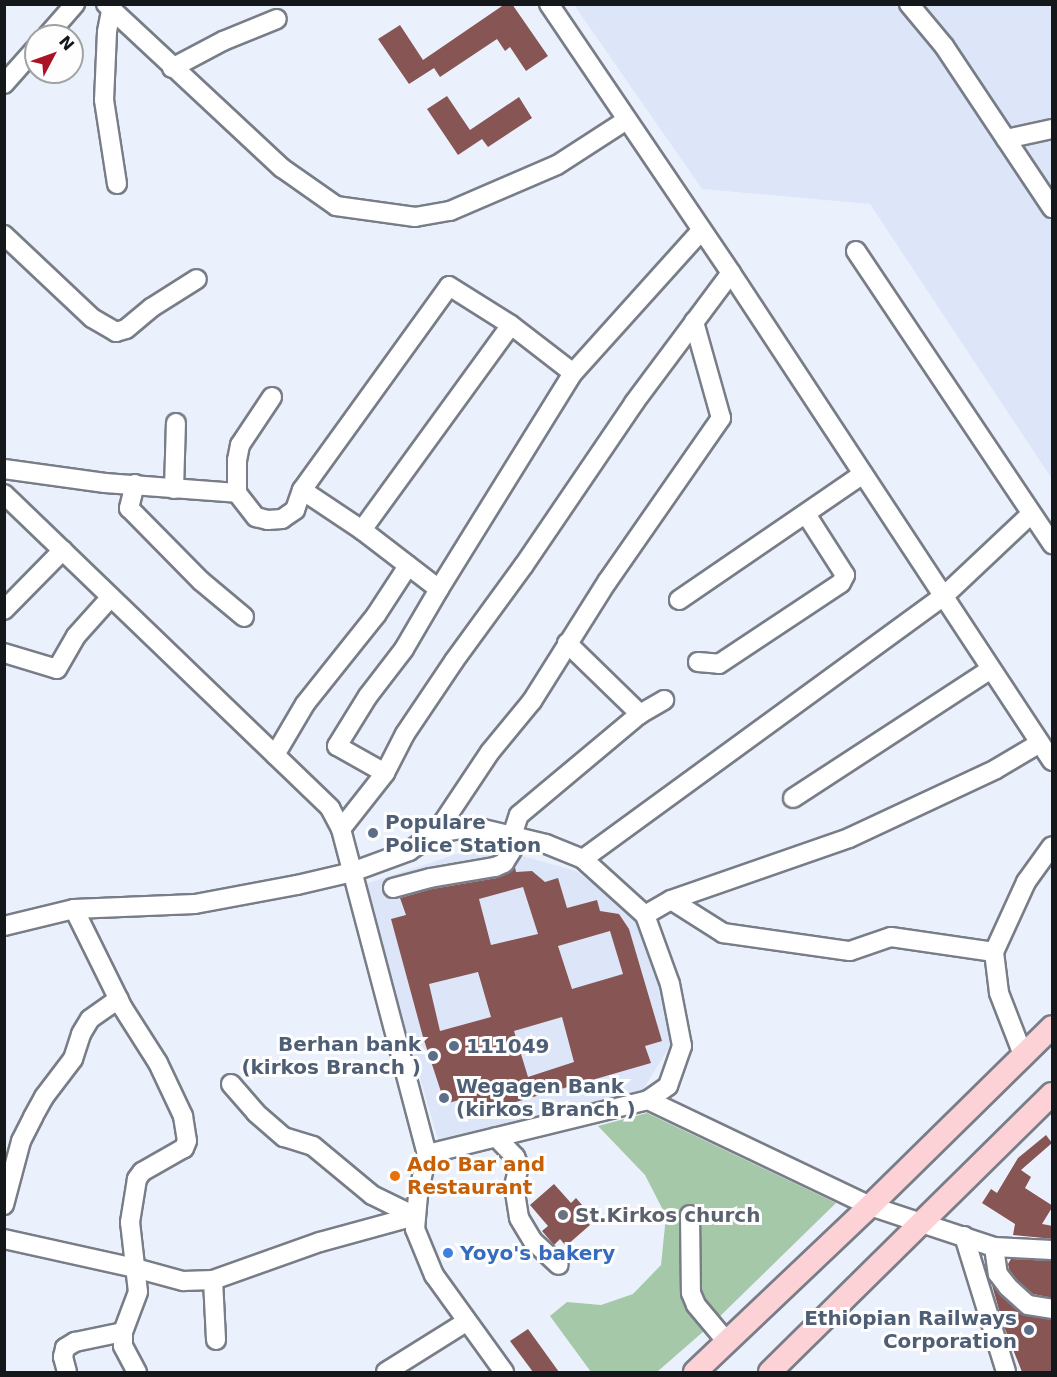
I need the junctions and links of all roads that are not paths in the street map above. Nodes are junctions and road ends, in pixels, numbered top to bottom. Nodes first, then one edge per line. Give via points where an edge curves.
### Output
1 (75, 4) edge
2 (549, 4) edge
3 (909, 4) edge
4 (109, 8) edge
5 (277, 19) dead end
6 (58, 24) edge
7 (24, 62) edge
8 (172, 68) junction
9 (4, 84) edge
10 (625, 121) junction
11 (1053, 129) edge
12 (1006, 139) junction
13 (117, 184) dead end
14 (1053, 208) edge
15 (701, 231) junction
16 (4, 235) edge
17 (856, 251) dead end
18 (731, 273) junction
19 (197, 279) dead end
20 (694, 322) junction
21 (511, 325) junction
22 (573, 373) junction
23 (272, 397) dead end
24 (176, 423) dead end
25 (4, 469) edge
26 (863, 474) junction
27 (135, 484) junction
28 (174, 489) junction
29 (302, 490) junction
30 (237, 493) junction
31 (4, 494) edge
32 (806, 514) junction
33 (1031, 514) junction
34 (362, 530) junction
35 (1053, 544) edge
36 (63, 550) junction
37 (408, 566) junction
38 (439, 589) junction
39 (944, 596) junction
40 (111, 597) junction
41 (679, 600) dead end
42 (4, 610) edge
43 (244, 617) dead end
44 (567, 644) junction
45 (4, 653) edge
46 (698, 662) dead end
47 (992, 669) junction
48 (664, 700) dead end
49 (640, 714) junction
50 (1040, 742) junction
51 (275, 755) junction
52 (1053, 761) edge
53 (385, 773) junction
54 (793, 798) dead end
55 (341, 829) junction
56 (436, 833) junction
57 (512, 836) junction
58 (1053, 846) edge
59 (583, 859) junction
60 (352, 872) junction
61 (393, 888) dead end
62 (671, 900) junction
63 (74, 909) junction
64 (645, 915) junction
65 (4, 926) edge
66 (994, 952) junction
67 (118, 999) junction
68 (1053, 1027) edge
69 (1023, 1055) junction
70 (231, 1084) dead end
71 (1053, 1094) edge
72 (648, 1100) junction
73 (496, 1137) junction
74 (427, 1154) junction
75 (4, 1205) edge
76 (870, 1206) junction
77 (690, 1215) dead end
78 (415, 1216) junction
79 (922, 1222) junction
80 (964, 1236) junction
81 (4, 1239) edge
82 (994, 1247) junction
83 (1053, 1250) edge
84 (559, 1264) dead end
85 (135, 1268) junction
86 (213, 1280) junction
87 (1053, 1309) edge
88 (466, 1322) junction
89 (123, 1332) junction
90 (216, 1340) dead end
91 (727, 1342) junction
92 (67, 1372) edge
93 (137, 1372) edge
94 (386, 1372) edge
95 (504, 1372) edge
96 (695, 1372) edge
97 (770, 1372) edge
98 (1006, 1372) edge

1 - 6 street
2 - 10 street
3 - 12 street via 944,46
4 - 8 street
4 - 13 street via 104,100
5 - 8 street
7 - 9 street
8 - 10 street via 307,188 336,206 371,212 416,217 450,211 557,165
10 - 15 street
11 - 12 street
12 - 14 street
15 - 18 street
15 - 22 street
16 - 19 street via 92,318 116,332
17 - 33 street
18 - 20 street
18 - 26 street
20 - 44 street via 721,418
20 - 53 street via 454,661 405,734
21 - 22 street
21 - 29 street via 449,286
21 - 34 street
22 - 38 street
23 - 30 street via 240,445
24 - 28 street
25 - 27 street
26 - 32 street
26 - 39 street
27 - 28 street
27 - 43 street via 129,508 201,581
28 - 30 street
29 - 30 street via 296,510 282,519 268,520 256,517
29 - 34 street
31 - 36 street
32 - 41 street
32 - 46 street via 845,575 842,583 719,664
33 - 35 street
33 - 39 street
34 - 37 street
36 - 40 street
36 - 42 street
37 - 38 street
37 - 51 street via 376,615 305,704
38 - 53 street via 404,649 337,746
39 - 47 street
39 - 59 street
40 - 45 street via 76,636 57,669
40 - 51 street
44 - 49 street
44 - 56 street via 532,701 489,752
47 - 50 street
47 - 54 street
48 - 49 street
49 - 57 street via 519,815
50 - 52 street
50 - 62 street via 996,770 849,838
51 - 55 street via 330,808
53 - 55 street
55 - 60 street
56 - 57 street via 475,827
56 - 60 street via 409,851
57 - 59 street
57 - 61 street via 512,850 504,863 495,867
58 - 66 street via 1026,882
59 - 64 street
60 - 63 street via 225,900
60 - 74 street
62 - 64 street
62 - 66 street via 723,933 850,951 891,936
63 - 65 street
63 - 67 street
64 - 72 street via 670,984 682,1046 668,1086
66 - 69 street via 999,993
67 - 75 street via 90,1019 73,1059 33,1116 21,1141
67 - 85 street via 158,1063 183,1116 187,1141 184,1148 142,1172 137,1179 130,1222
68 - 69 main road
69 - 76 main road
70 - 78 street via 284,1137 313,1146 372,1196
71 - 79 main road
72 - 73 street
72 - 76 street
73 - 74 street
73 - 84 street via 519,1166 514,1186 519,1218 533,1241
74 - 78 street
76 - 79 street
76 - 91 main road
77 - 91 street via 691,1293 696,1305
78 - 86 street via 320,1242
78 - 88 street via 415,1229 434,1275
79 - 80 street
79 - 97 main road
80 - 82 street
80 - 98 street
81 - 85 street
82 - 83 street
82 - 87 street via 998,1274 1008,1287 1028,1305
85 - 86 street via 183,1281
85 - 89 street via 138,1292
86 - 90 street
88 - 94 street
88 - 95 street
89 - 92 street via 75,1342 65,1348
89 - 93 street via 123,1346
91 - 96 main road

